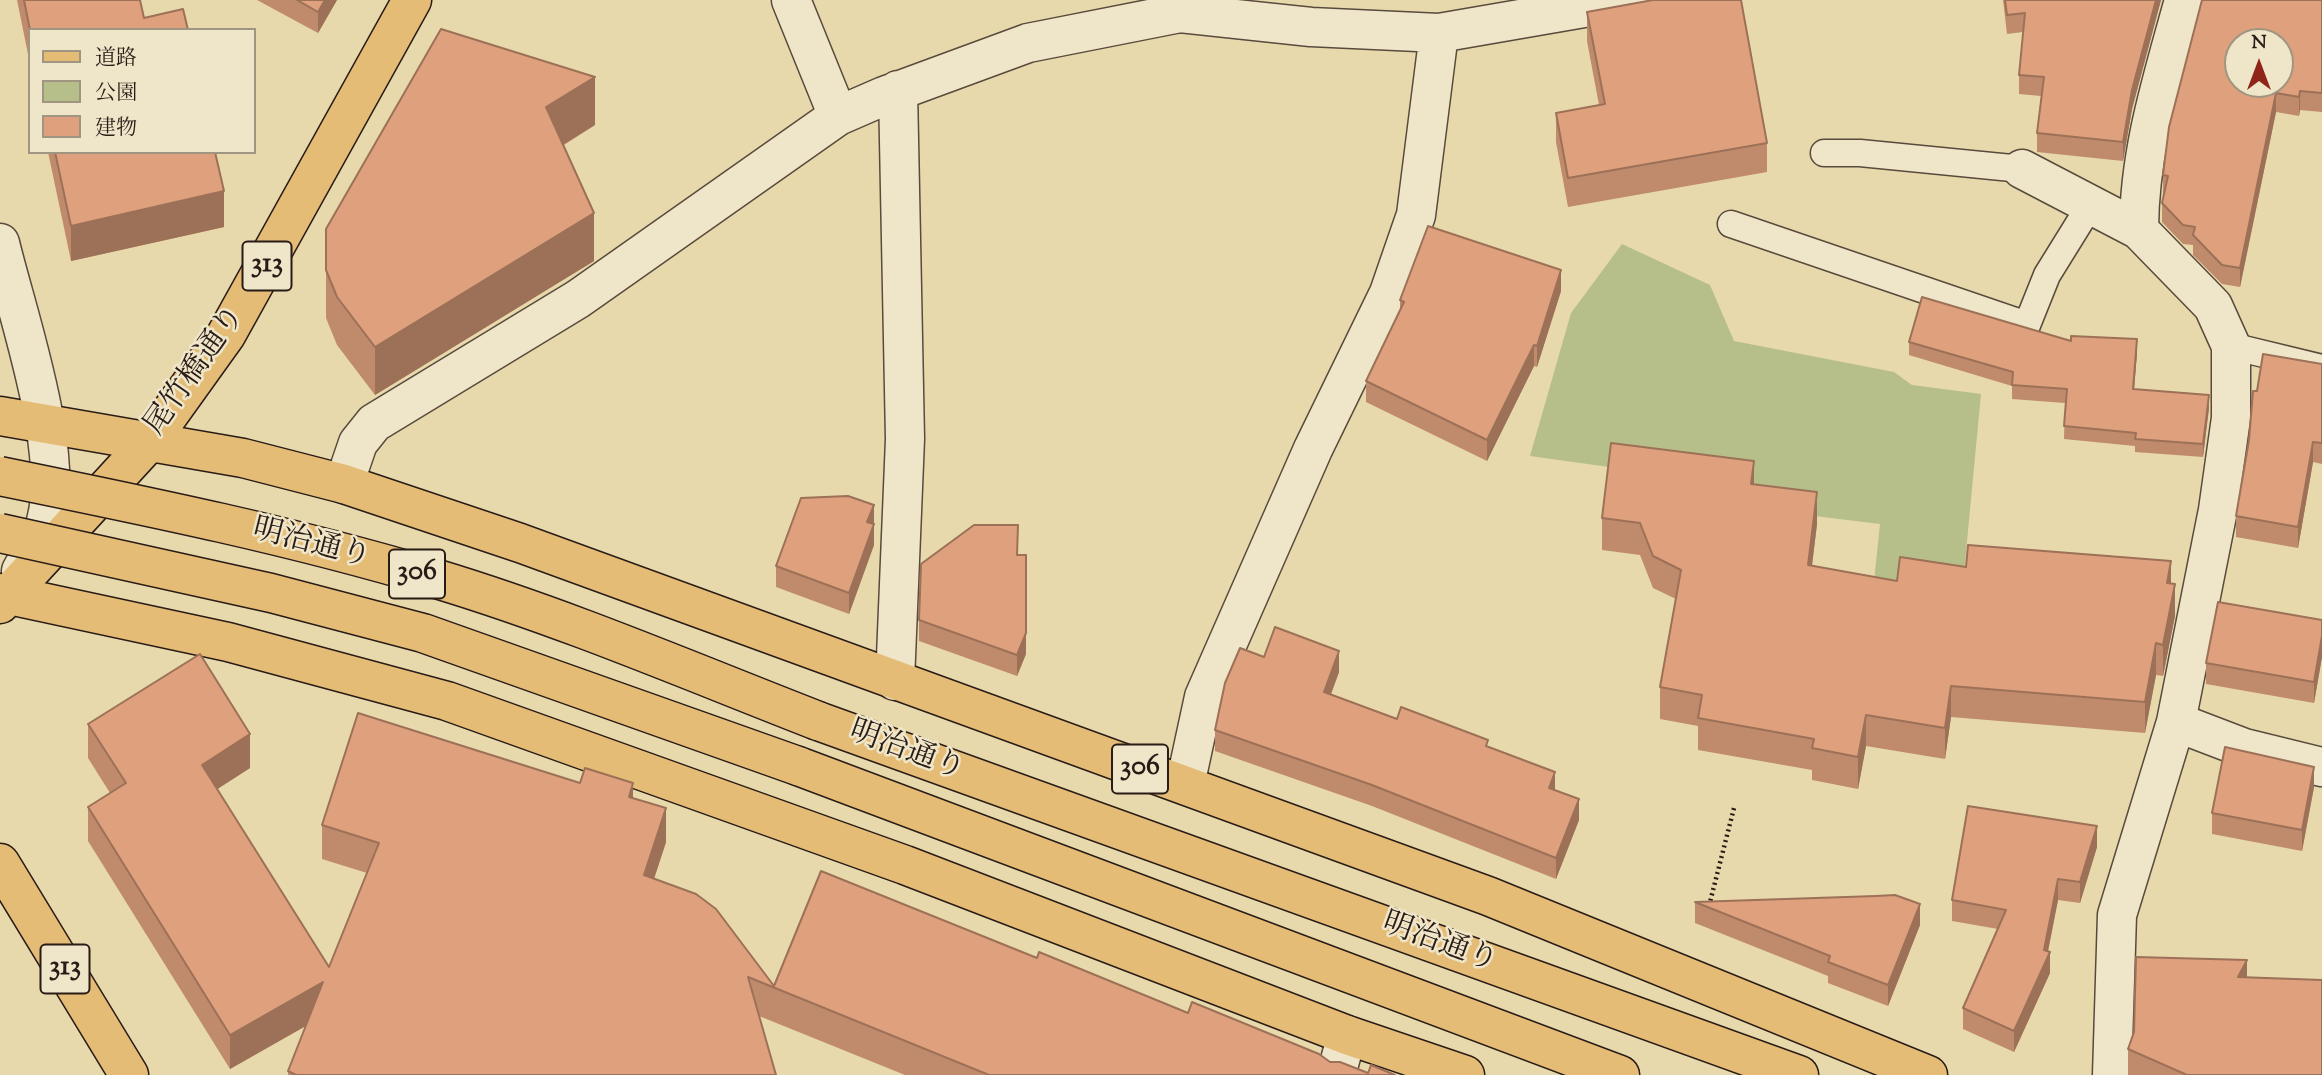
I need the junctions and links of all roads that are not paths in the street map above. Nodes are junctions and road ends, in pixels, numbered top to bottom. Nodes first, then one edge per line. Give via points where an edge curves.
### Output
1 (412, 0) edge
2 (791, 0) edge
3 (1630, 0) edge
4 (2183, 0) edge
5 (1180, 6) edge
6 (1439, 33) junction
7 (898, 90) junction
8 (838, 116) junction
9 (1824, 153) dead end
10 (2022, 169) joint
11 (2091, 204) junction
12 (1731, 224) dead end
13 (2139, 230) junction
14 (0, 243) edge
15 (2231, 346) junction
16 (2322, 368) edge
17 (0, 416) edge
18 (46, 424) junction
19 (150, 441) junction
20 (0, 476) edge
21 (344, 484) junction
22 (0, 533) edge
23 (3, 597) edge
24 (895, 681) junction
25 (2176, 722) junction
26 (2322, 767) edge
27 (1185, 785) junction
28 (0, 863) edge
29 (1347, 1035) junction
30 (129, 1075) edge
31 (1336, 1075) edge
32 (1465, 1075) edge
33 (1620, 1075) edge
34 (1799, 1075) edge
35 (1928, 1075) edge
36 (2112, 1075) edge

1 - 19 main road, 尾竹橋通り / 313 via 259,281
2 - 8 street
3 - 6 street
4 - 13 street via 2147,135
5 - 6 street via 1311,27
5 - 7 street via 1028,43
6 - 27 street via 1416,215 1390,293 1314,449 1204,697
7 - 8 street
7 - 24 street via 905,439
8 - 21 street via 578,299 374,423 358,443
9 - 10 lane
10 - 11 street
11 - 12 lane via 2047,275 2027,325
11 - 13 street
13 - 15 street via 2213,306
14 - 18 street
15 - 16 lane
15 - 25 street via 2231,418 2218,510
17 - 18 main road, 306
18 - 19 main road, 306
18 - 23 street via 52,477 43,531
19 - 21 main road, 306 via 243,458
19 - 23 main road, 尾竹橋通り / 313
20 - 34 main road, 明治通り / 306, bridge via 290,539 438,580
21 - 24 main road, 306 via 520,543
22 - 33 main road, 明治通り / 306, bridge via 271,593 423,633 798,766
23 - 29 main road via 228,642 447,701 905,864
24 - 27 main road, 306
25 - 26 street via 2244,748
25 - 36 street via 2117,915
27 - 35 main road, 306 via 1488,896
28 - 30 main road, 313
29 - 31 street
29 - 32 main road

